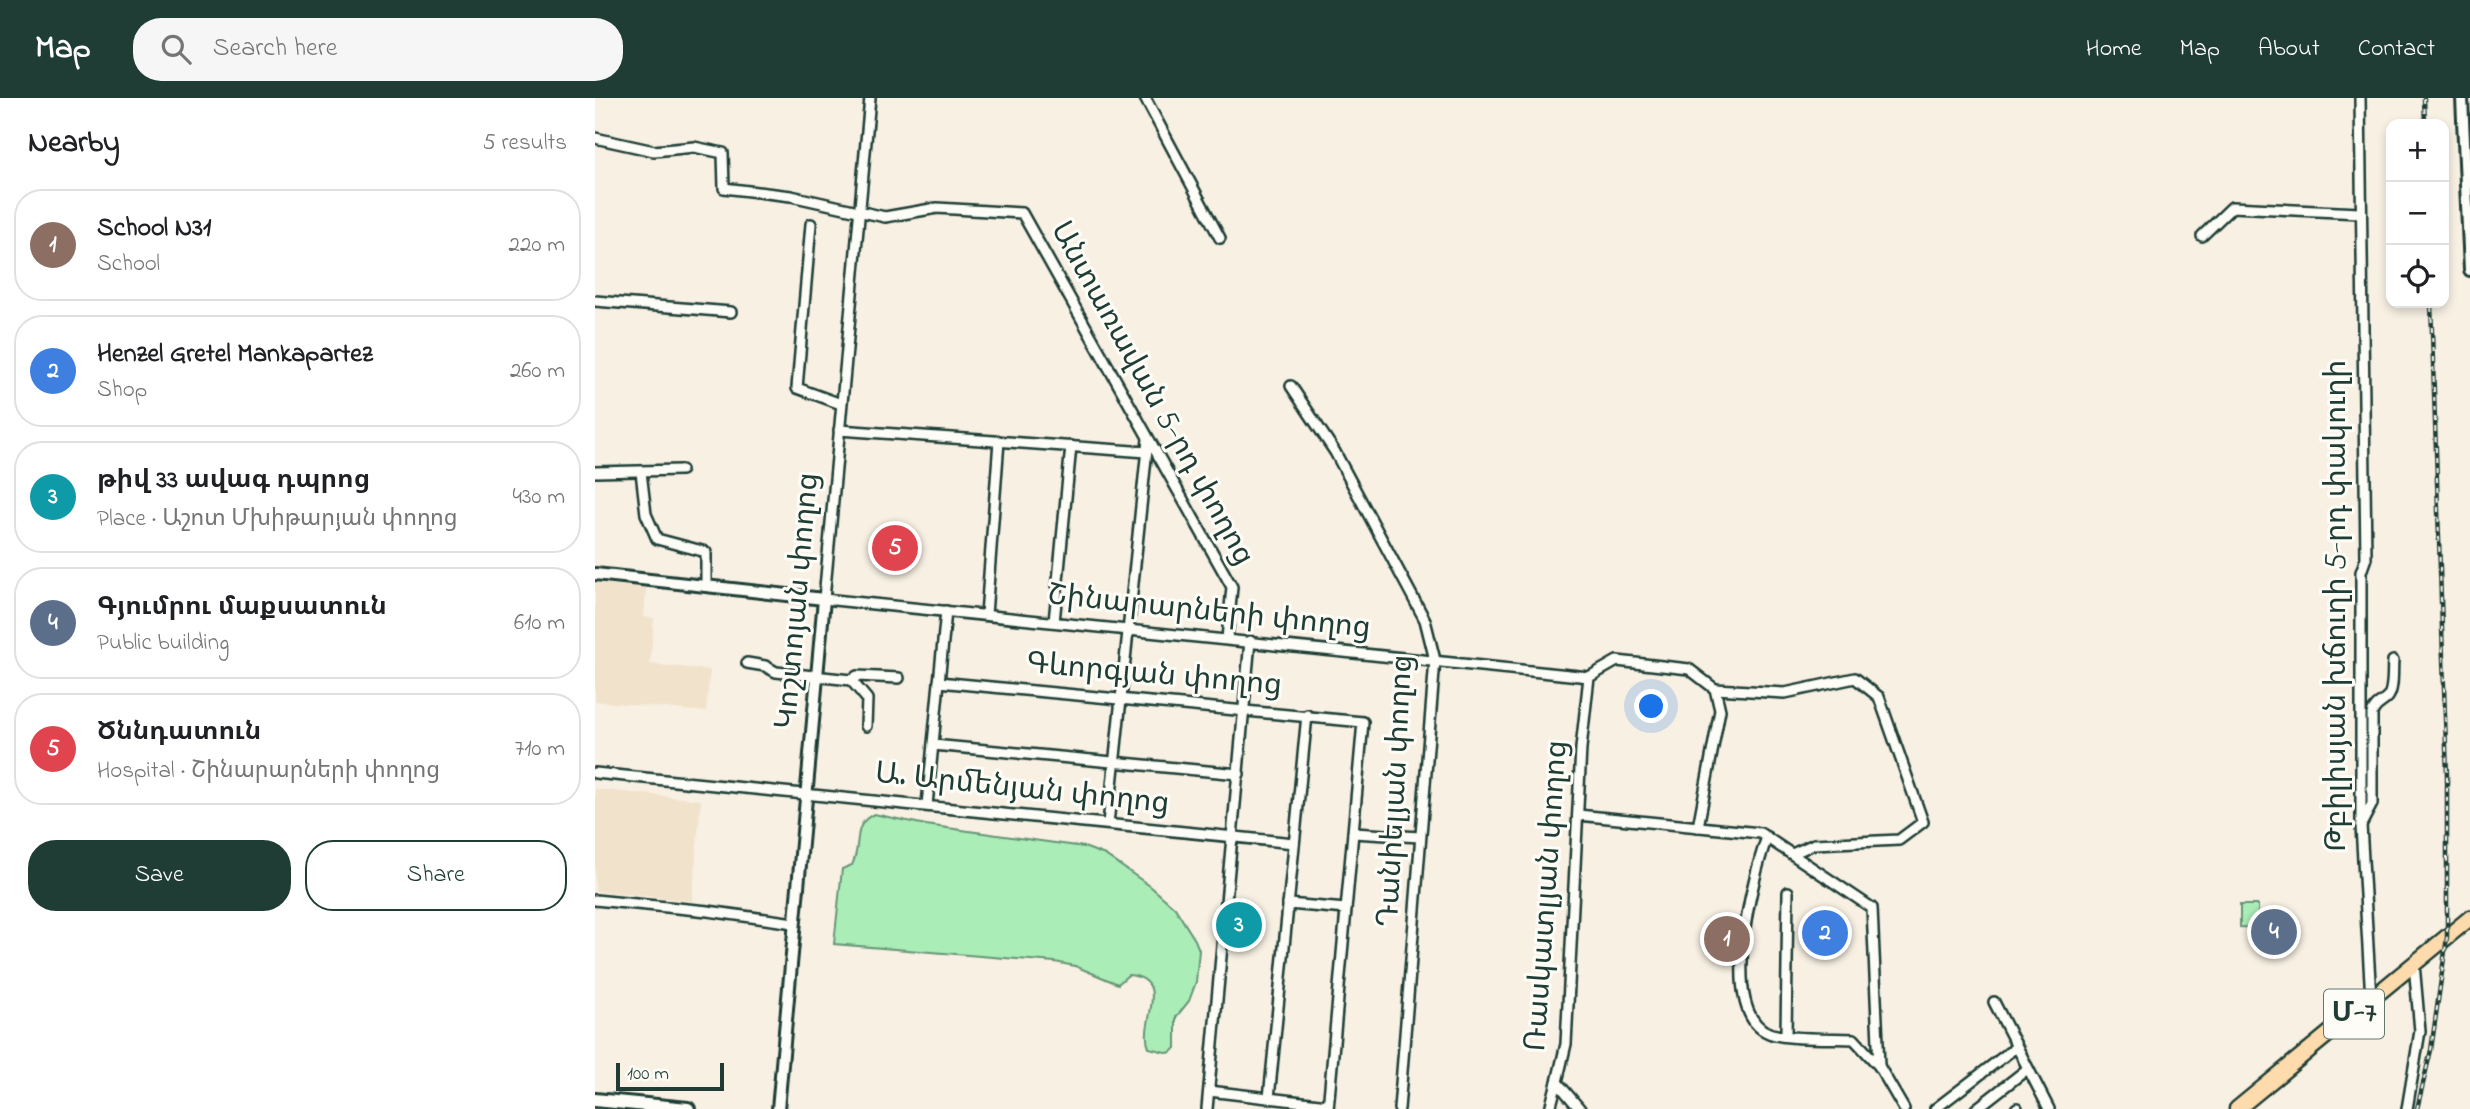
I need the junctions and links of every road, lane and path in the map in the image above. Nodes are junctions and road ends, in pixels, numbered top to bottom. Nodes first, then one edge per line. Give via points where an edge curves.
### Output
1 (870, 98) edge
2 (1145, 98) edge
3 (2360, 98) edge
4 (2462, 98) edge
5 (595, 138) edge
6 (859, 212) junction
7 (2360, 213) junction
8 (811, 224) dead end
9 (2202, 236) dead end
10 (1220, 238) dead end
11 (2470, 270) edge
12 (595, 301) edge
13 (731, 312) dead end
14 (1291, 386) dead end
15 (841, 404) junction
16 (839, 430) junction
17 (1148, 438) junction
18 (999, 441) junction
19 (1070, 446) junction
20 (1147, 452) junction
21 (681, 470) dead end
22 (595, 472) edge
23 (641, 472) junction
24 (595, 574) edge
25 (706, 586) junction
26 (824, 599) junction
27 (946, 611) junction
28 (986, 615) junction
29 (1054, 622) junction
30 (1126, 629) junction
31 (1227, 639) junction
32 (1251, 641) junction
33 (1434, 660) junction
34 (2393, 661) dead end
35 (747, 663) dead end
36 (817, 677) junction
37 (1589, 677) junction
38 (898, 678) dead end
39 (851, 680) junction
40 (939, 682) junction
41 (1715, 689) junction
42 (1121, 698) junction
43 (1245, 709) junction
44 (1307, 715) junction
45 (866, 726) dead end
46 (933, 745) junction
47 (1114, 762) junction
48 (595, 773) edge
49 (1240, 774) junction
50 (806, 794) junction
51 (927, 804) junction
52 (1578, 815) junction
53 (1108, 824) junction
54 (2361, 825) junction
55 (1697, 827) junction
56 (1353, 832) junction
57 (1234, 835) junction
58 (1420, 837) junction
59 (1767, 837) junction
60 (1294, 843) junction
61 (1792, 854) junction
62 (1788, 892) dead end
63 (595, 900) edge
64 (1288, 904) junction
65 (1346, 909) junction
66 (2470, 918) edge
67 (793, 923) junction
68 (2414, 964) junction
69 (2371, 999) junction
70 (1994, 1002) dead end
71 (1786, 1035) junction
72 (2016, 1047) junction
73 (1879, 1066) junction
74 (2026, 1070) junction
75 (1557, 1082) junction
76 (1209, 1091) junction
77 (1269, 1098) junction
78 (595, 1100) edge
79 (1328, 1107) edge
80 (688, 1109) edge
81 (778, 1109) edge
82 (1207, 1109) edge
83 (1399, 1109) edge
84 (1550, 1109) edge
85 (1580, 1109) edge
86 (1904, 1109) edge
87 (1935, 1109) edge
88 (1976, 1109) edge
89 (2049, 1109) edge
90 (2237, 1109) edge
91 (2407, 1109) edge

1 - 6 street, Կոշտոյան փողոց
2 - 10 street
3 - 7 street, Թբիլիսյան խճուղի 5-րդ փակուղի
4 - 11 street
5 - 6 street via 654,151 694,148 723,153 724,188 791,196
6 - 15 street, Կոշտոյան փողոց
6 - 17 street, Անտառավան 5-րդ փողոց via 885,217 937,208 1022,213
7 - 9 street via 2232,207
7 - 54 street, Թբիլիսյան խճուղի 5-րդ փակուղի via 2366,558 2361,572
8 - 15 street via 797,388
12 - 13 street
14 - 33 street, Դանիելյան փողոց via 1335,452 1425,620
15 - 16 street, Կոշտոյան փողոց
16 - 18 street
16 - 26 street, Կոշտոյան փողոց
17 - 20 street
17 - 31 street, Անտառավան 5-րդ փողոց via 1232,587
18 - 19 street
18 - 28 street
19 - 20 street
19 - 29 street
20 - 30 street
21 - 23 street via 648,468
22 - 23 street
23 - 25 street via 646,514 657,539 706,552
24 - 25 street
25 - 26 street
26 - 27 street, Շինարարների փողոց
26 - 36 street, Կոշտոյան փողոց
27 - 28 street, Շինարարների փողոց
27 - 40 street
28 - 29 street, Շինարարների փողոց
29 - 30 street, Շինարարների փողոց
30 - 31 street, Շինարարների փողոց
30 - 42 street
31 - 32 street, Շինարարների փողոց
32 - 33 street, Շինարարների փողոց
32 - 43 street
33 - 37 street, Շինարարների փողոց
33 - 58 street, Դանիելյան փողոց
34 - 54 street via 2391,688 2372,714 2372,804
35 - 36 street via 776,673
36 - 39 street
36 - 50 street, Կոշտոյան փողոց
37 - 41 street via 1617,661 1689,669
37 - 52 street, Ռասկատլյան փողոց
38 - 39 street via 857,676
39 - 45 street via 867,699
40 - 42 street, Գևորգյան փողոց
40 - 46 street
41 - 55 street via 1720,710
41 - 61 street via 1785,693 1855,678 1879,697 1923,822 1899,840 1814,844
42 - 43 street, Գևորգյան փողոց
42 - 47 street
43 - 44 street, Գևորգյան փողոց
43 - 49 street
44 - 56 street, Գևորգյան փողոց via 1363,722
44 - 60 street
46 - 47 street
46 - 51 street
47 - 49 street
47 - 53 street
48 - 50 street, Ա. Արմենյան փողոց
49 - 57 street
50 - 51 street, Ա. Արմենյան փողոց
50 - 67 street, Կոշտոյան փողոց
51 - 53 street, Ա. Արմենյան փողոց
52 - 55 street
52 - 75 street, Ռասկատլյան փողոց via 1566,1044
53 - 57 street, Ա. Արմենյան փողոց
54 - 69 street, Թբիլիսյան խճուղի 5-րդ փակուղի
55 - 59 street
56 - 58 street
56 - 65 street
57 - 60 street, Ա. Արմենյան փողոց
57 - 76 street
58 - 83 street, Դանիելյան փողոց
59 - 61 street
59 - 71 street via 1741,941 1743,993 1755,1025 1770,1034
60 - 64 street
61 - 73 street via 1872,908
62 - 71 street
63 - 67 street
64 - 65 street
64 - 77 street
65 - 79 street
66 - 68 highway, Մ-7
67 - 81 street, Կոշտոյան փողոց
68 - 69 highway, Մ-7
68 - 91 street via 2420,1031
69 - 90 highway, Մ-7
70 - 72 street
71 - 73 street via 1854,1039
72 - 74 street
72 - 87 street
73 - 86 street
74 - 88 street
74 - 89 street
75 - 84 street
75 - 85 street, Ռասկատլյան փողոց
76 - 77 street
76 - 82 street
77 - 79 street
78 - 80 main road

